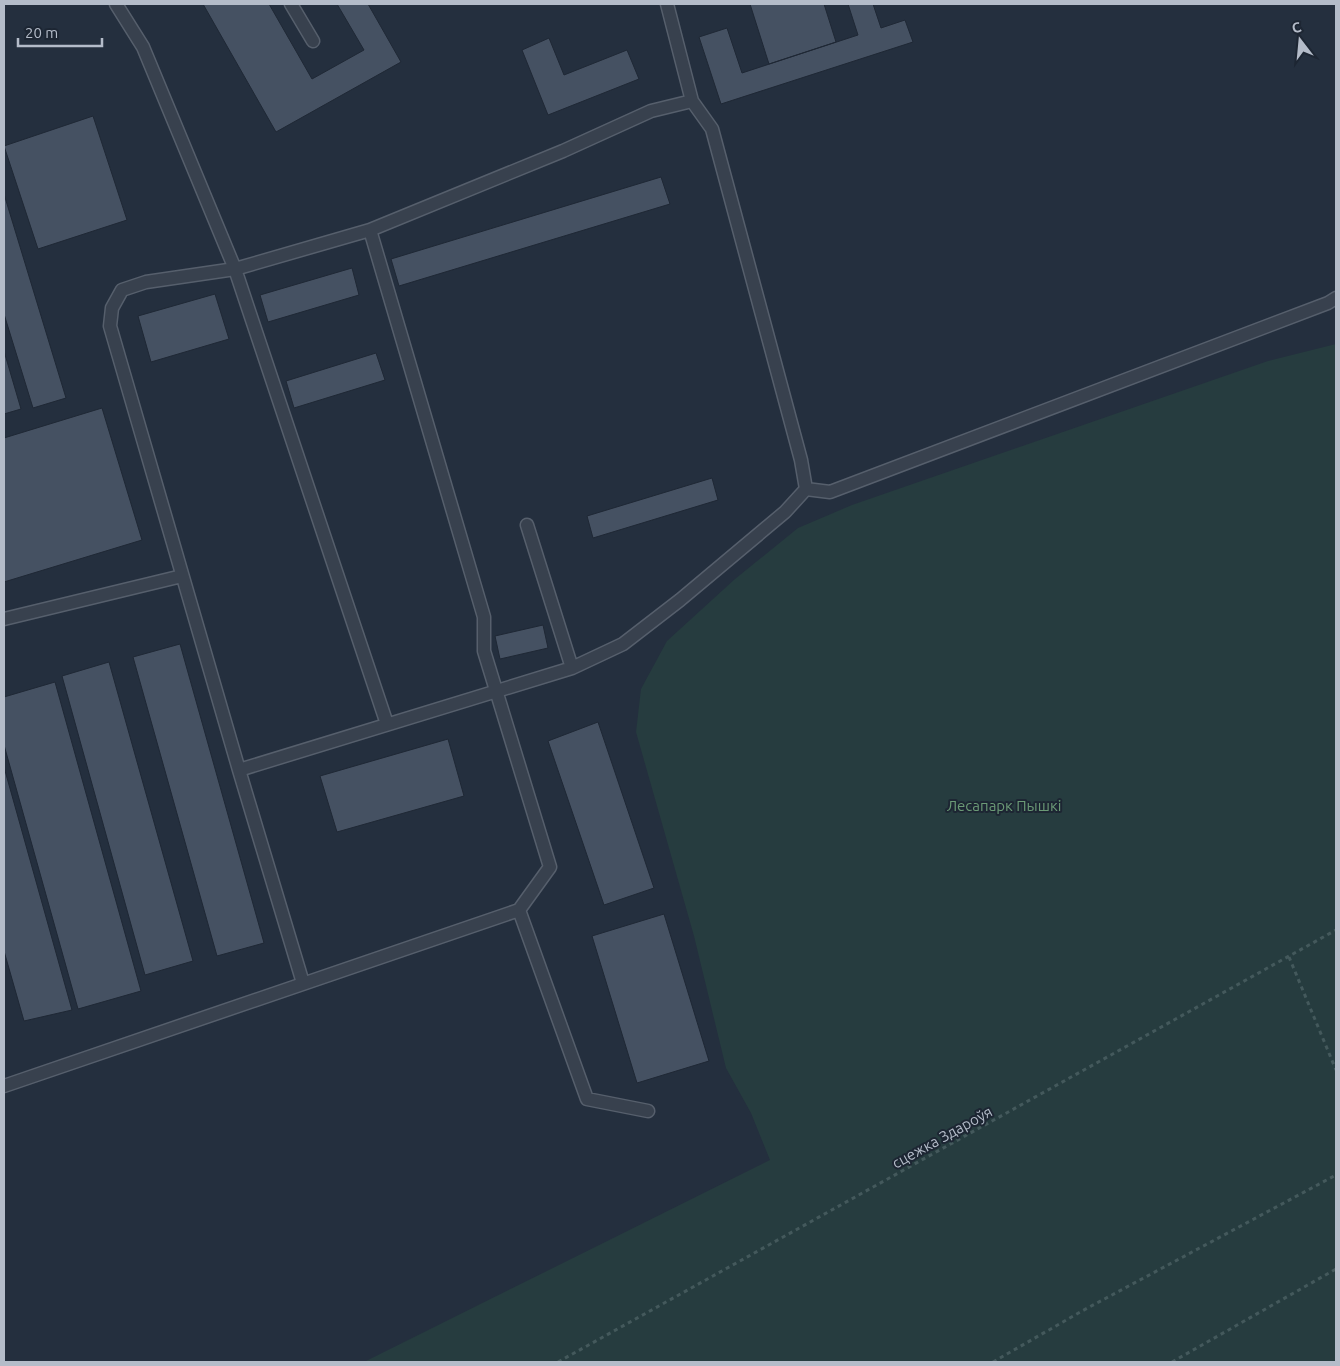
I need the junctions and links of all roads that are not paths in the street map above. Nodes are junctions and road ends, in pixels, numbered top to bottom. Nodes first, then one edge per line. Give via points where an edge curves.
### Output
1 (116, 4) edge
2 (291, 4) edge
3 (667, 4) edge
4 (313, 41) dead end
5 (692, 101) junction
6 (370, 230) junction
7 (235, 269) junction
8 (1336, 298) edge
9 (806, 489) junction
10 (527, 525) dead end
11 (182, 576) junction
12 (4, 619) edge
13 (572, 668) junction
14 (496, 691) junction
15 (387, 724) junction
16 (239, 770) junction
17 (519, 910) junction
18 (304, 984) junction
19 (4, 1086) edge
20 (648, 1111) dead end

1 - 7 lane via 143,47
2 - 4 lane
3 - 5 lane
5 - 6 lane via 651,111 563,151
5 - 9 lane via 712,129
6 - 7 lane
6 - 14 lane via 484,617 484,650
7 - 11 lane via 146,282 122,290 112,308 110,326
7 - 15 lane
8 - 9 lane via 830,492
9 - 13 lane via 785,512 623,644
10 - 13 lane
11 - 12 lane
11 - 16 lane
13 - 14 lane
14 - 15 lane
14 - 17 lane via 550,867
15 - 16 lane
16 - 18 lane
17 - 18 lane
17 - 20 lane via 587,1099
18 - 19 lane

